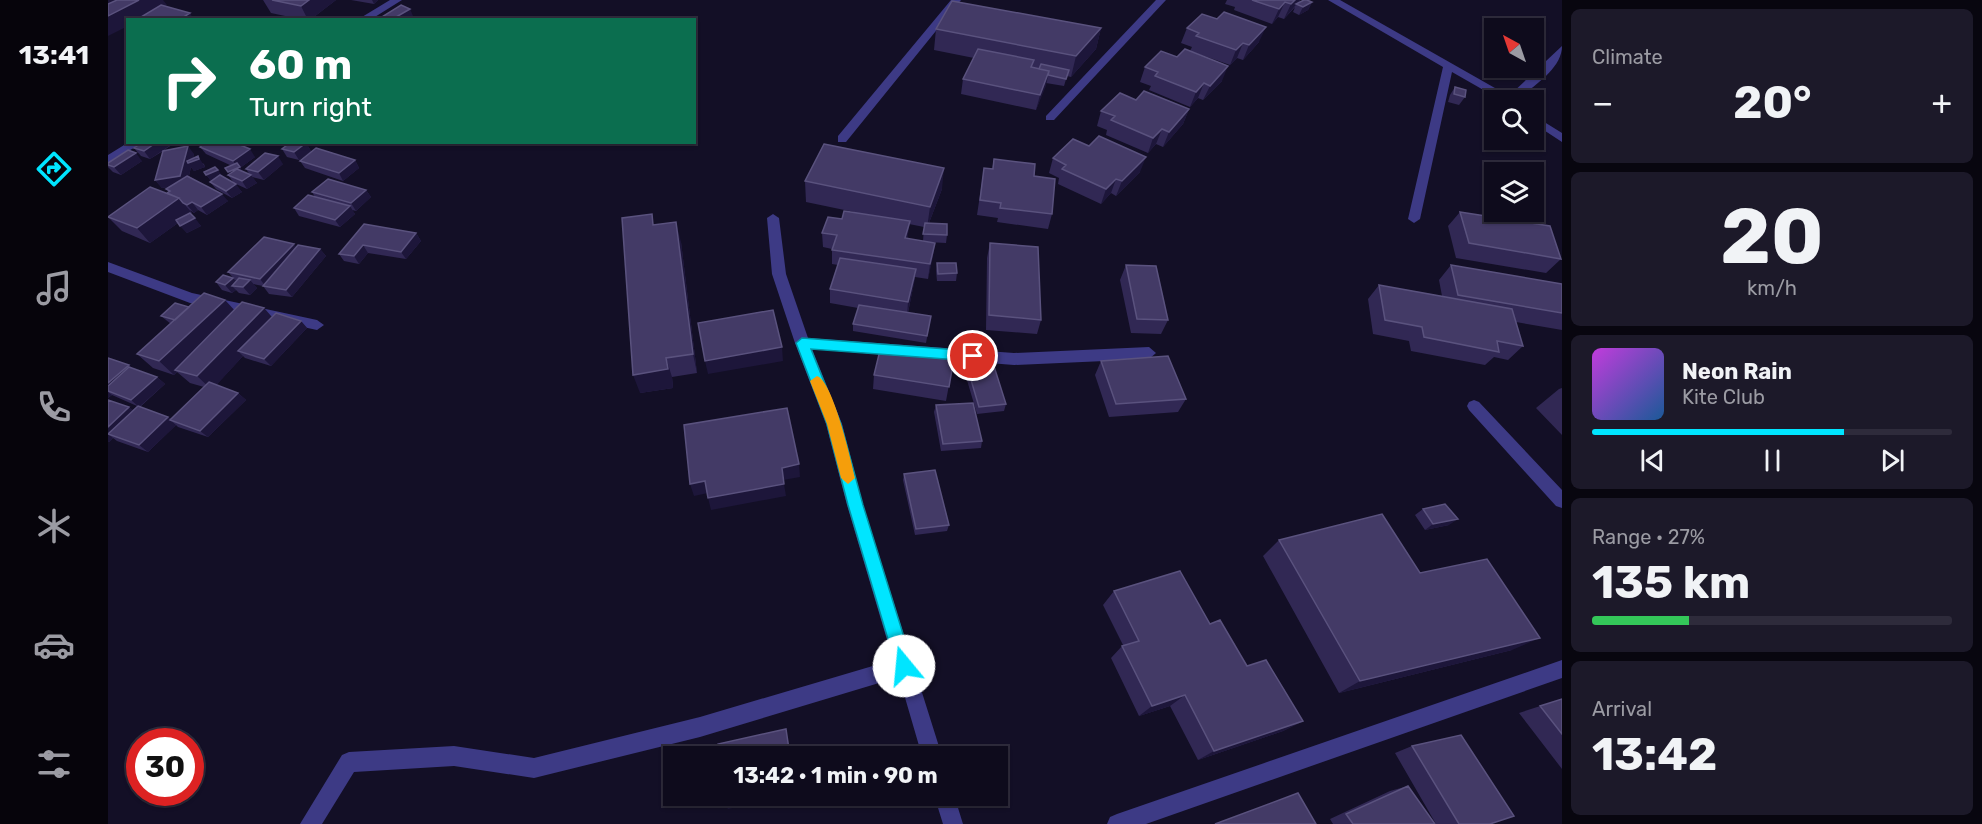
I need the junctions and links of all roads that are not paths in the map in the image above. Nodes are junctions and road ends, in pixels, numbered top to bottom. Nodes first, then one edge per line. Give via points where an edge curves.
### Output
1 (397, 0) edge
2 (956, 0) edge
3 (1161, 0) edge
4 (1333, 0) edge
5 (366, 18) edge
6 (1562, 49) edge
7 (1448, 67) junction
8 (1491, 90) edge
9 (1521, 90) edge
10 (1050, 118) dead end
11 (1544, 126) edge
12 (1562, 138) edge
13 (842, 139) dead end
14 (135, 144) edge
15 (108, 160) edge
16 (773, 218) dead end
17 (1414, 219) dead end
18 (108, 267) edge
19 (317, 325) dead end
20 (802, 343) junction
21 (1149, 353) dead end
22 (1474, 406) dead end
23 (1562, 501) edge
24 (904, 666) junction
25 (1562, 669) edge
26 (929, 746) edge
27 (947, 806) edge
28 (310, 824) edge
29 (953, 824) edge
30 (1117, 824) edge

1 - 5 street
2 - 13 street
3 - 10 street
4 - 7 street
6 - 9 street
7 - 8 street
7 - 17 street
11 - 12 street
14 - 15 street
16 - 20 street via 779,274
18 - 19 street via 190,298
20 - 21 street via 1014,359
20 - 24 street via 834,424
22 - 23 street
24 - 26 street
24 - 28 street via 700,727 534,768 454,756 349,762
25 - 30 street
27 - 29 street

